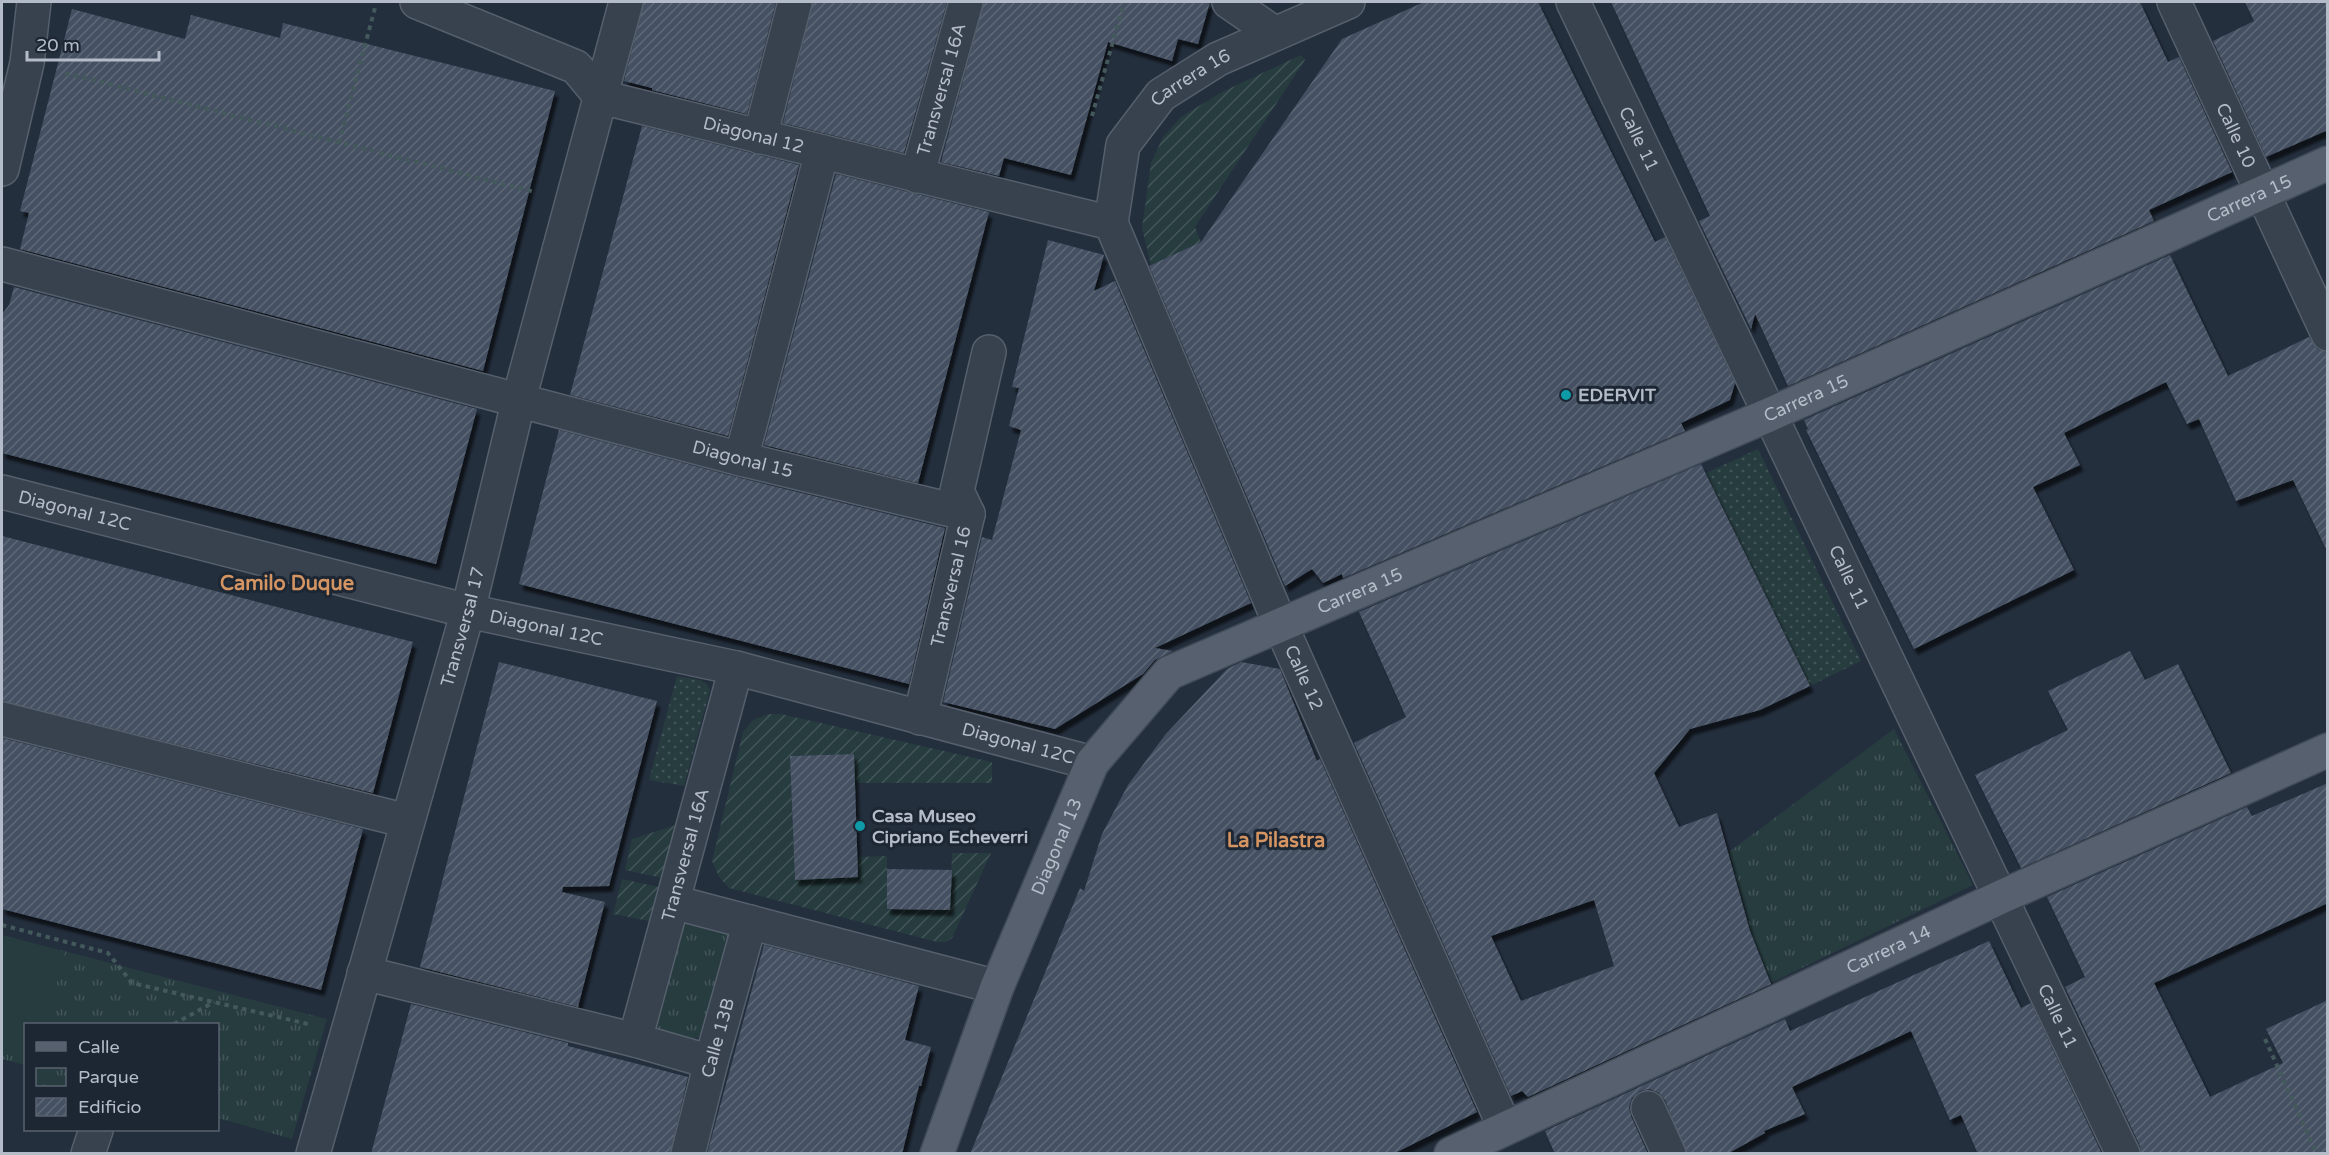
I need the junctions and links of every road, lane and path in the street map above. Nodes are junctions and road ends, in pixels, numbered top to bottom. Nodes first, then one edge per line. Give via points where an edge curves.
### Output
1 (34, 2) edge
2 (377, 2) edge
3 (417, 2) edge
4 (626, 2) edge
5 (795, 2) edge
6 (966, 2) edge
7 (1124, 2) edge
8 (1229, 2) edge
9 (1348, 2) edge
10 (1573, 2) edge
11 (2174, 2) edge
12 (1274, 33) junction
13 (27, 63) junction
14 (601, 97) junction
15 (1090, 124) dead end
16 (760, 137) junction
17 (339, 142) junction
18 (822, 152) junction
19 (2328, 163) edge
20 (2, 169) edge
21 (917, 176) junction
22 (2261, 193) junction
23 (573, 201) junction
24 (1111, 223) junction
25 (2, 264) edge
26 (2328, 334) edge
27 (989, 352) dead end
28 (519, 399) junction
29 (1771, 414) junction
30 (741, 459) junction
31 (2, 492) edge
32 (968, 514) junction
33 (468, 611) junction
34 (1281, 626) junction
35 (736, 668) junction
36 (920, 718) junction
37 (2, 719) edge
38 (2328, 750) edge
39 (1092, 763) junction
40 (407, 821) junction
41 (2001, 897) junction
42 (673, 902) junction
43 (750, 922) junction
44 (2, 925) edge
45 (364, 973) junction
46 (997, 987) junction
47 (214, 1002) junction
48 (176, 1023) edge
49 (347, 1033) junction
50 (2265, 1039) dead end
51 (636, 1040) junction
52 (711, 1062) junction
53 (1640, 1092) junction
54 (1505, 1128) junction
55 (96, 1131) edge
56 (88, 1154) edge
57 (313, 1154) edge
58 (688, 1154) edge
59 (937, 1154) edge
60 (1451, 1154) edge
61 (1669, 1154) edge
62 (2123, 1154) edge
63 (2317, 1154) edge

1 - 13 street
2 - 17 path
3 - 14 street via 576,67
4 - 14 street, Transversal 17
5 - 16 street
6 - 21 street, Transversal 16A
7 - 15 path
8 - 12 street
9 - 12 street, Carrera 16
10 - 29 street, Calle 11
11 - 22 street, Calle 10
12 - 24 street, Carrera 16 via 1218,59 1161,95 1123,145
13 - 17 path
13 - 20 street
14 - 16 street, Diagonal 12
14 - 23 street, Transversal 17
16 - 18 street, Diagonal 12
17 - 23 path
18 - 21 street, Diagonal 12
18 - 30 street
19 - 22 main road, Carrera 15
21 - 24 street, Diagonal 12
22 - 26 street, Calle 10
22 - 29 main road, Carrera 15
23 - 28 street, Transversal 17
24 - 34 street, Calle 12
25 - 28 street, Diagonal 15
27 - 32 street, Transversal 16 via 957,491
28 - 30 street, Diagonal 15
28 - 33 street, Transversal 17
29 - 34 main road, Carrera 15
29 - 41 street, Calle 11
30 - 32 street, Diagonal 15
31 - 33 street, Diagonal 12C
32 - 36 street, Transversal 16
33 - 35 street, Diagonal 12C
33 - 40 street, Transversal 17
34 - 39 main road, Diagonal 13 via 1169,674
34 - 54 street, Calle 12
35 - 36 street, Diagonal 12C
35 - 42 street, Transversal 16A
36 - 39 street, Diagonal 12C
37 - 40 street
38 - 41 main road, Carrera 14
39 - 46 main road, Diagonal 13
40 - 45 street, Transversal 17
41 - 53 main road, Carrera 14
41 - 62 street, Calle 11
42 - 43 street
42 - 51 street, Transversal 16A
43 - 46 street
43 - 52 street, Calle 13B
44 - 47 path via 108,953 132,983
45 - 49 street, Transversal 17
45 - 51 street
46 - 59 main road, Diagonal 13
47 - 48 path
47 - 49 path
49 - 57 street, Transversal 17
50 - 63 path
51 - 52 street
52 - 58 street, Calle 13B
53 - 54 main road, Carrera 14
53 - 61 street
54 - 60 main road, Carrera 14
55 - 56 street

